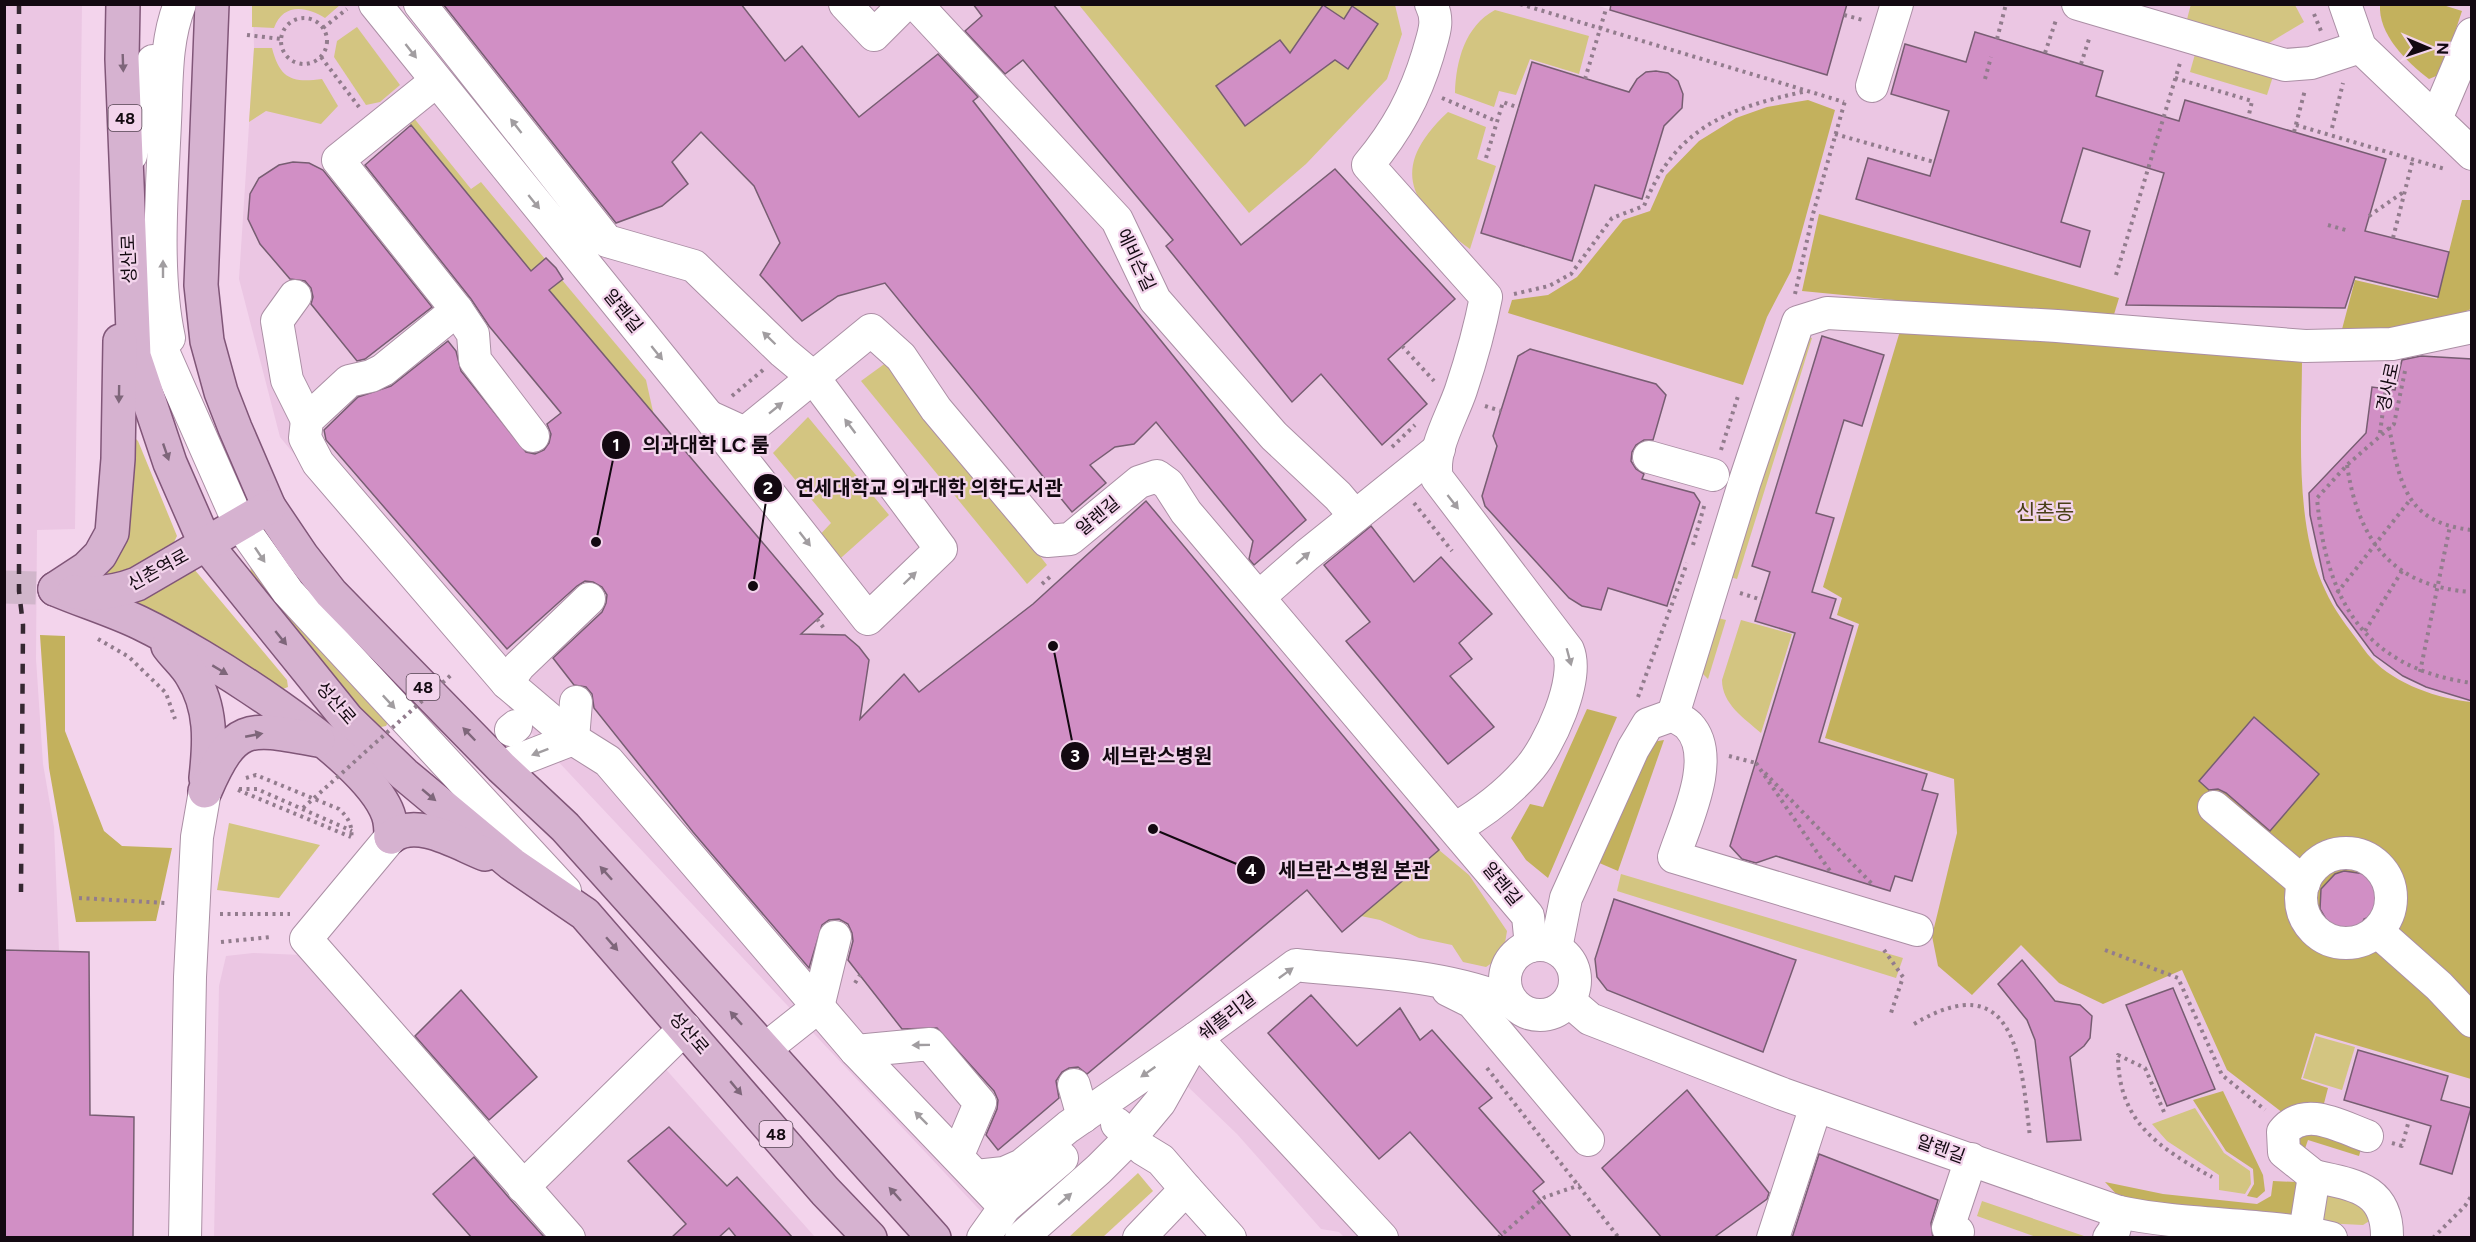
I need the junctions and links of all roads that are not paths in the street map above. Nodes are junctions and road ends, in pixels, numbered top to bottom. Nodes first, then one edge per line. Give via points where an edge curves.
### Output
1 (123, 4) edge
2 (166, 4) edge
3 (180, 4) edge
4 (375, 4) edge
5 (420, 4) edge
6 (845, 4) edge
7 (904, 4) edge
8 (916, 4) edge
9 (1431, 4) edge
10 (1898, 4) edge
11 (2345, 4) edge
12 (2068, 9) edge
13 (216, 11) edge
14 (2472, 34) edge
15 (2360, 47) junction
16 (435, 82) junction
17 (1872, 86) dead end
18 (2436, 119) junction
19 (2463, 163) edge
20 (128, 167) junction
21 (128, 231) junction
22 (129, 274) junction
23 (295, 296) dead end
24 (458, 310) junction
25 (2472, 327) edge
26 (813, 377) junction
27 (720, 407) junction
28 (307, 420) junction
29 (745, 433) junction
30 (532, 436) dead end
31 (1439, 449) junction
32 (1648, 457) dead end
33 (1713, 475) road end
34 (269, 507) junction
35 (1355, 516) junction
36 (817, 521) dead end
37 (240, 524) junction
38 (205, 543) junction
39 (46, 589) junction
40 (1259, 597) junction
41 (589, 599) dead end
42 (157, 631) junction
43 (507, 683) junction
44 (576, 702) dead end
45 (1673, 715) junction
46 (587, 735) junction
47 (326, 741) junction
48 (501, 767) junction
49 (404, 774) junction
50 (205, 791) junction
51 (2214, 807) dead end
52 (1456, 828) junction
53 (391, 837) junction
54 (512, 864) junction
55 (2304, 883) junction
56 (585, 914) junction
57 (1917, 930) dead end
58 (2377, 930) junction
59 (835, 937) dead end
60 (1543, 947) junction
61 (800, 975) dead end
62 (1428, 980) junction
63 (1513, 1003) junction
64 (818, 1007) junction
65 (1560, 1007) junction
66 (2472, 1021) edge
67 (685, 1028) junction
68 (1196, 1038) junction
69 (765, 1050) junction
70 (855, 1051) junction
71 (1496, 1056) junction
72 (1074, 1085) dead end
73 (1816, 1106) junction
74 (1092, 1112) junction
75 (2367, 1136) dead end
76 (1130, 1138) junction
77 (1588, 1140) dead end
78 (1074, 1147) dead end
79 (1971, 1159) junction
80 (967, 1166) junction
81 (2314, 1176) junction
82 (523, 1187) junction
83 (1186, 1189) junction
84 (1005, 1207) junction
85 (2114, 1225) edge
86 (1958, 1232) dead end
87 (2318, 1234) edge
88 (185, 1238) edge
89 (569, 1238) edge
90 (870, 1238) edge
91 (934, 1238) edge
92 (983, 1238) edge
93 (1021, 1238) edge
94 (1139, 1238) edge
95 (1209, 1238) edge
96 (1219, 1238) edge
97 (1230, 1238) edge
98 (1382, 1238) edge
99 (1773, 1238) edge
100 (2387, 1238) edge

1 -> 20 main road, 성산로 / 48
2 - 20 street
34 -> 3 street via 227,457 194,403 170,344 163,312 162,185 168,61
4 -> 16 street, 알렌길
26 -> 5 street via 694,266 607,241
6 - 7 street via 874,35
8 - 35 street, 에비슨길 via 1117,219 1155,300 1274,436
9 - 31 street via 1437,20 1418,87 1402,120 1368,165 1486,297 1461,392
10 - 17 street
11 - 15 street
12 - 15 street via 2189,36 2285,65 2311,63
13 - 34 main road, 48 via 203,204 203,315 221,392
14 - 18 street
15 - 18 street
16 - 24 street via 331,165
16 -> 27 street, 알렌길
18 - 19 street
20 - 21 main road, 성산로 / 48
21 - 22 main road, 성산로 / 48
21 -> 39 main road via 112,533 93,562
22 - 37 street
22 -> 38 main road, 성산로 / 48 via 132,335 139,374 170,463
23 - 28 street via 277,321 287,380
24 - 28 street via 383,369 350,381
24 - 30 street via 473,334 475,360
25 - 45 street via 2392,344 2305,346 2057,326 1827,314 1798,322
27 -> 26 street, 알렌길 via 868,619 941,549
29 -> 26 street
26 - 40 street, 알렌길 via 871,330 901,357 936,409 1047,541 1070,539 1139,482 1157,476 1168,484 1186,512
27 - 29 street
28 - 43 street via 305,438 318,463
29 - 36 street
31 - 35 street
31 -> 52 street via 1435,469 1441,487 1572,659 1572,674 1561,708 1529,769 1482,813
32 - 33 street
34 - 37 main road, 신촌역로
48 -> 34 main road, 48 via 331,593
40 -> 35 street
37 - 38 main road, 신촌역로
37 -> 56 street via 288,592
38 - 39 main road, 신촌역로 via 120,591 90,594
38 -> 49 main road, 성산로 / 48 via 348,720
39 - 42 main road
40 - 52 street, 알렌길
41 - 43 street via 519,666
42 -> 47 main road via 252,689
42 - 50 main road via 192,674 206,707 210,743
43 - 46 street
44 - 46 street
45 - 57 street via 1690,726 1702,768 1674,857
45 - 60 street via 1648,723 1633,749
46 -> 48 street
46 - 61 street via 695,841
46 - 64 street
47 - 49 main road
50 -> 47 main road via 224,751 250,734 273,732
47 - 53 main road via 379,797 388,812
69 -> 48 main road, 48 via 565,827
49 -> 54 main road, 성산로 / 48
50 - 88 street via 197,837 191,956
51 - 55 street
52 - 60 street, 알렌길 via 1528,916
53 - 54 main road via 398,831 419,830
53 - 82 street via 306,939
54 - 56 main road, 성산로 / 48
55 - 58 street via 2304,913 2322,936 2351,943
55 - 58 street via 2311,870 2335,854 2364,857 2385,876 2390,890 2388,912
56 -> 67 main road, 성산로 / 48
58 - 66 street
59 - 64 street
60 - 63 street via 1520,951 1507,970 1505,981
60 - 65 street via 1572,966 1575,978
62 - 63 street, 쉐플리길 via 1480,990
68 -> 62 street, 쉐플리길 via 1296,965
62 - 71 street via 1472,1002
63 - 65 street, 알렌길 via 1531,1014
64 - 69 street
64 - 70 street
65 - 71 street
65 - 73 street, 알렌길
67 - 82 street
67 -> 90 main road, 성산로 / 48
68 -> 74 street
68 - 76 street, 쉐플리길 via 1160,1102
68 - 98 street
91 -> 69 main road, 48
80 -> 70 street
80 -> 70 street via 980,1103 930,1044
71 - 77 street
72 - 74 street
73 - 79 street, 알렌길
73 - 99 street
74 - 76 street
74 - 80 street via 1022,1165 1004,1173
75 - 81 street via 2317,1119 2302,1118 2288,1126 2283,1132 2284,1152
76 - 83 street via 1161,1160
93 -> 76 street, 쉐플리길
78 - 84 street
79 - 85 street, 알렌길
79 - 86 street via 1948,1228
80 - 84 street
81 - 87 street
81 - 100 street via 2349,1184 2377,1198 2383,1207
82 - 89 street
83 - 94 street
83 - 97 street
84 - 92 street
85 - 87 street, 알렌길 via 2149,1218
95 - 96 street via 1214,1233

